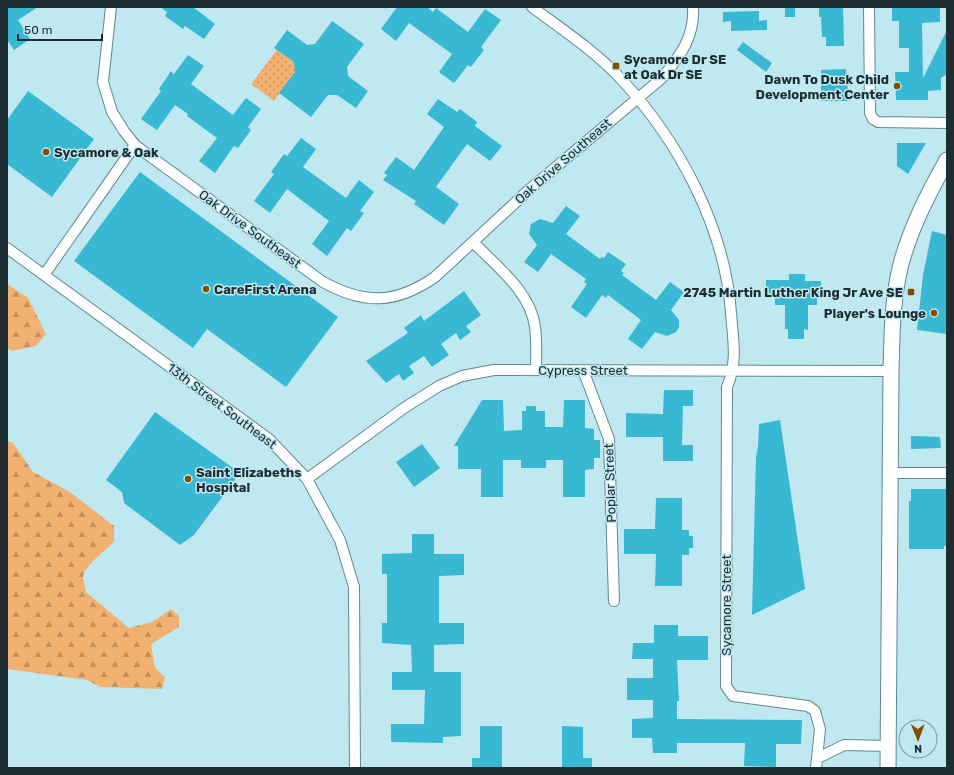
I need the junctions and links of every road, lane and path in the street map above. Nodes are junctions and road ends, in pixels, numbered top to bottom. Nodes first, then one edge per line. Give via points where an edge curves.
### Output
1 (111, 7) edge
2 (532, 7) edge
3 (693, 7) edge
4 (869, 7) edge
5 (637, 98) junction
6 (947, 123) edge
7 (135, 145) junction
8 (947, 160) edge
9 (473, 242) junction
10 (7, 248) edge
11 (44, 275) junction
12 (536, 370) junction
13 (583, 370) junction
14 (734, 371) junction
15 (891, 371) junction
16 (891, 473) junction
17 (947, 473) edge
18 (307, 479) junction
19 (614, 601) dead end
20 (888, 746) junction
21 (817, 763) edge
22 (355, 768) edge
23 (888, 768) edge

1 - 7 street, Oak Drive Southeast via 103,82 112,112
2 - 5 street via 586,48 621,79
3 - 5 street, Oak Drive Southeast via 694,22 686,45 662,78
4 - 6 street via 870,113 873,119 878,122
5 - 9 street, Oak Drive Southeast via 531,188
5 - 14 street via 673,147 712,225 724,266 730,304
7 - 9 street, Oak Drive Southeast via 323,282 358,298 399,297 418,288 435,277
7 - 11 street
8 - 15 main road via 916,219 902,259 894,307
9 - 12 street via 524,296 535,327
10 - 11 street, 13th Street Southeast
11 - 18 street, 13th Street Southeast via 269,439
12 - 13 street, Cypress Street
12 - 18 street, Cypress Street via 494,370 462,376 439,386 404,408
13 - 14 street, Cypress Street
13 - 19 street, Poplar Street via 609,439
14 - 15 street, Cypress Street
14 - 21 street, Sycamore Street via 727,387 726,686 733,696 808,706 815,711 820,729
15 - 16 main road
16 - 17 street
16 - 20 main road
18 - 22 street, 13th Street Southeast via 340,540 354,587
20 - 21 street via 844,745
20 - 23 main road

